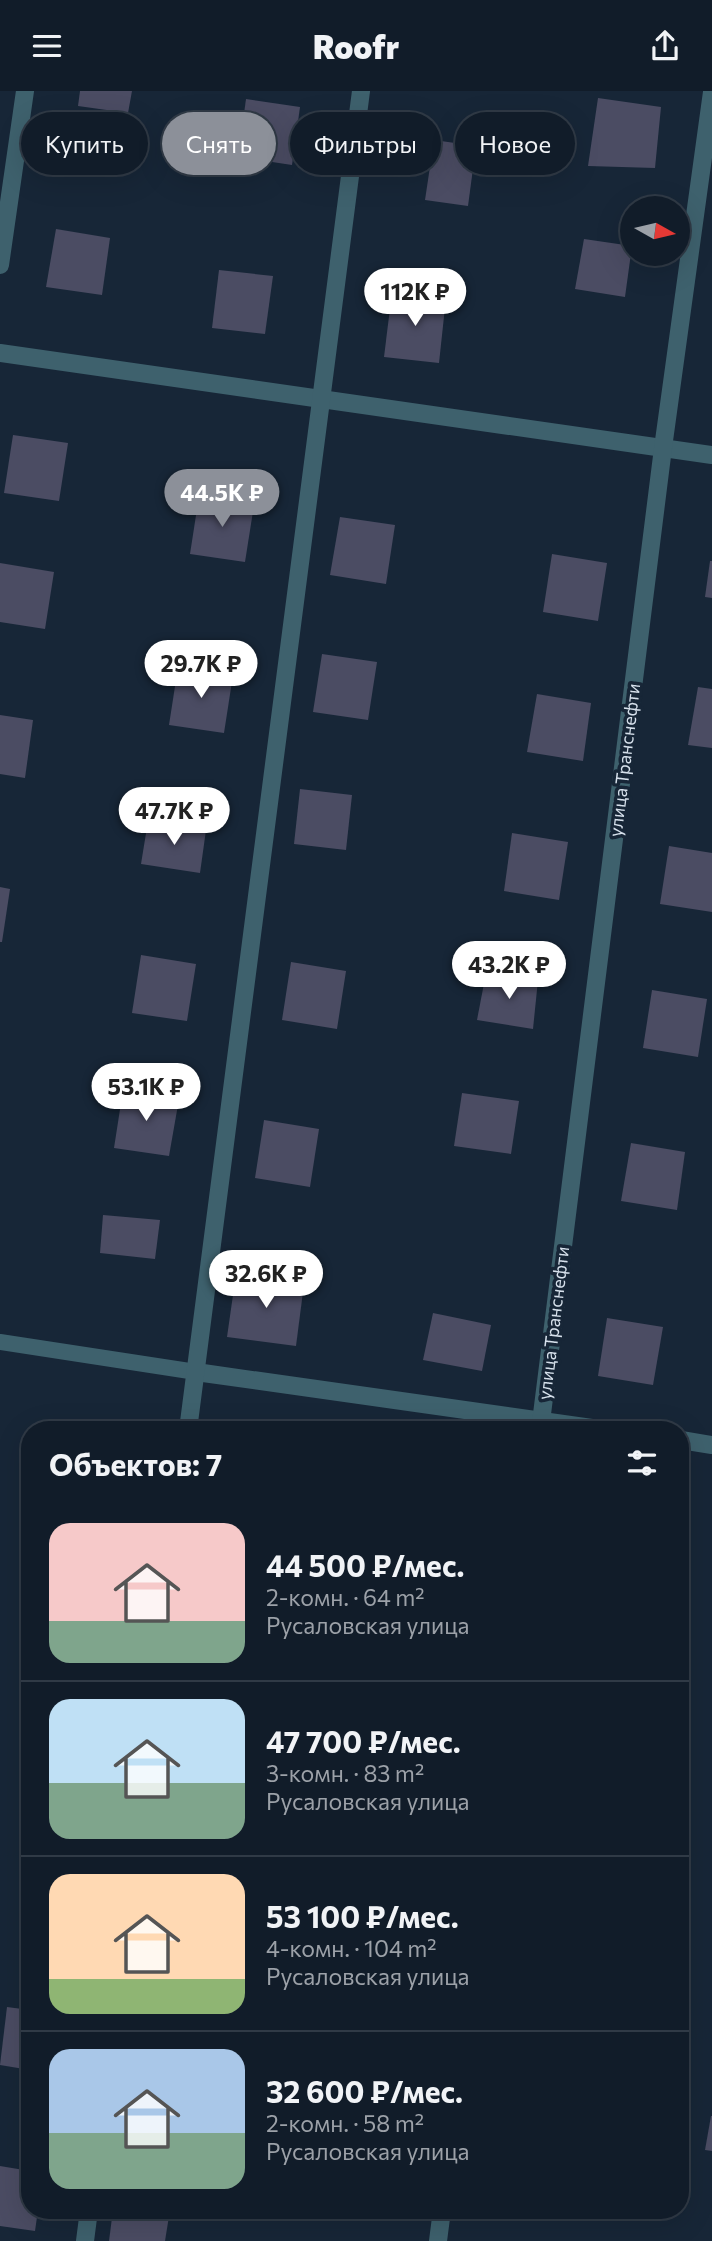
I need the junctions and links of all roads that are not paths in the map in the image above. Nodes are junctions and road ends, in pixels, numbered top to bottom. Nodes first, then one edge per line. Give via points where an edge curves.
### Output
1 (25, 91) edge
2 (361, 91) edge
3 (712, 92) edge
4 (0, 265) edge
5 (0, 353) edge
6 (319, 397) junction
7 (663, 448) junction
8 (712, 455) edge
9 (0, 1342) edge
10 (195, 1373) junction
11 (189, 1421) edge
12 (513, 1421) edge
13 (541, 1421) edge
14 (689, 1441) edge
15 (712, 1445) edge
16 (88, 2219) edge
17 (441, 2219) edge
18 (85, 2241) edge
19 (438, 2241) edge

1 - 4 street
2 - 6 street
3 - 7 street, улица Транснефти
5 - 6 street
6 - 7 street
6 - 10 street
7 - 8 street
7 - 13 street, улица Транснефти
9 - 10 lane
10 - 11 street
10 - 12 street
14 - 15 street
16 - 18 street
17 - 19 street

